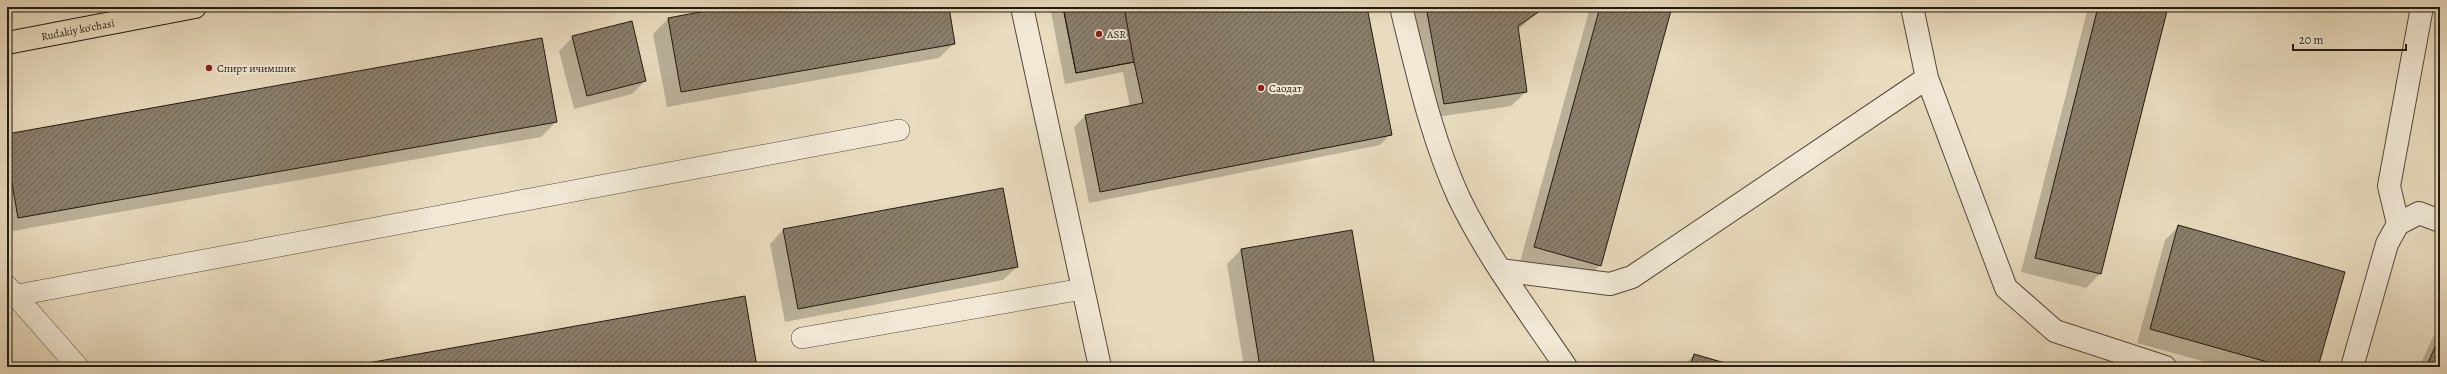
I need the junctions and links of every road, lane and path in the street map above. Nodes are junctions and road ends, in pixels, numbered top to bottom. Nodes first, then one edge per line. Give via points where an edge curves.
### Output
1 (195, 7) edge
2 (1022, 7) edge
3 (1401, 7) edge
4 (1912, 7) edge
5 (2422, 7) edge
6 (7, 44) edge
7 (1927, 78) junction
8 (899, 130) dead end
9 (2440, 221) edge
10 (2398, 224) junction
11 (1500, 270) junction
12 (1083, 289) junction
13 (9, 293) edge
14 (802, 338) dead end
15 (78, 367) edge
16 (1100, 367) edge
17 (1566, 367) edge
18 (2166, 367) edge
19 (2352, 367) edge

1 - 6 main road, Rudakiy ko'chasi
2 - 12 street
3 - 11 street via 1426,110 1459,198
4 - 7 street
5 - 10 street via 2389,186
7 - 11 street via 1632,277 1610,284
7 - 18 street via 2006,288 2055,331
8 - 13 lane
9 - 10 street via 2419,213
10 - 19 street via 2386,244
11 - 17 street
12 - 14 lane
12 - 16 street
13 - 15 lane

